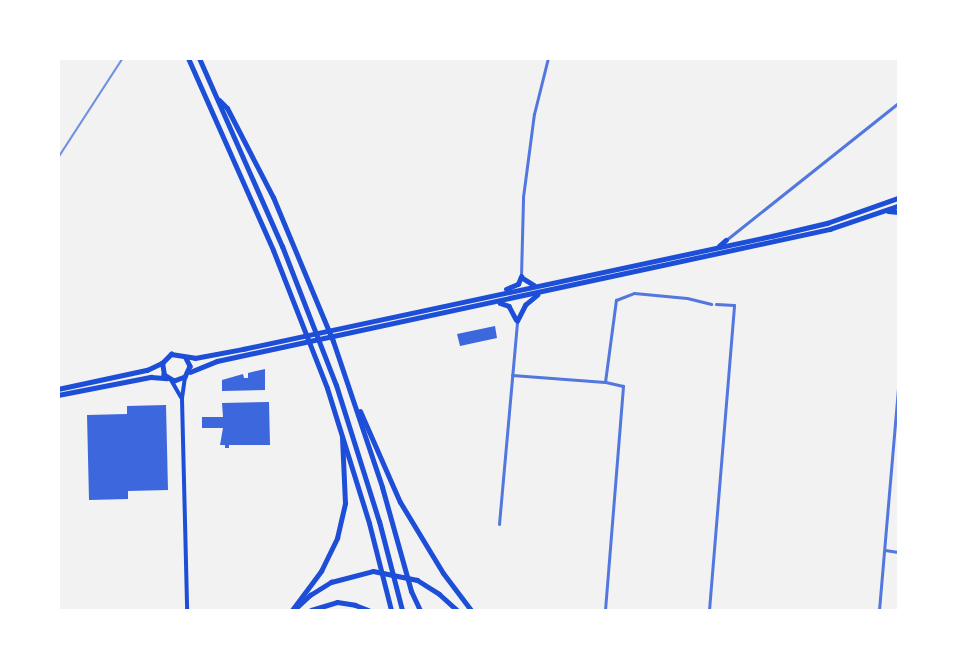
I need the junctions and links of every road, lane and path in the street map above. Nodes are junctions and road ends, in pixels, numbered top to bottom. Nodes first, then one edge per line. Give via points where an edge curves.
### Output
1 (188, 58) edge
2 (199, 58) edge
3 (548, 58) edge
4 (216, 97) junction
5 (898, 103) edge
6 (898, 198) edge
7 (898, 206) edge
8 (886, 211) junction
9 (898, 212) edge
10 (726, 240) joint
11 (717, 248) junction
12 (521, 277) junction
13 (537, 285) junction
14 (539, 293) junction
15 (497, 294) junction
16 (497, 302) junction
17 (711, 304) dead end
18 (716, 304) dead end
19 (517, 321) junction
20 (280, 345) junction
21 (186, 358) junction
22 (162, 363) junction
23 (187, 375) junction
24 (512, 375) junction
25 (169, 379) junction
26 (605, 382) junction
27 (58, 389) edge
28 (898, 390) edge
29 (58, 395) edge
30 (182, 399) junction
31 (354, 401) junction
32 (342, 435) junction
33 (499, 524) dead end
34 (885, 550) junction
35 (898, 552) edge
36 (187, 610) edge
37 (292, 610) edge
38 (311, 610) edge
39 (368, 610) edge
40 (392, 610) edge
41 (402, 610) edge
42 (420, 610) edge
43 (457, 610) edge
44 (471, 610) edge
45 (604, 610) edge
46 (709, 610) edge
47 (879, 610) edge

1 - 32 highway via 288,285
2 - 4 highway
3 - 12 street via 534,114 524,189
4 - 31 highway via 227,108 288,229
4 - 41 highway via 290,264 336,385
5 - 10 street
6 - 11 highway via 828,223
7 - 8 highway
8 - 9 highway
8 - 14 highway via 830,230
10 - 11 highway
11 - 13 highway
12 - 13 highway
12 - 15 highway via 518,284
13 - 15 highway
14 - 16 highway
14 - 19 highway via 525,305
15 - 20 highway
16 - 19 highway via 509,306
16 - 20 highway
17 - 26 street via 634,293 616,300
18 - 46 street via 735,305
19 - 24 street
20 - 21 highway
20 - 23 highway via 207,363
21 - 22 highway via 175,353
21 - 23 highway via 190,366
22 - 25 highway via 162,371
22 - 27 highway via 147,370
23 - 25 highway via 178,381
23 - 30 main road
24 - 26 street
24 - 33 street
25 - 29 highway via 150,377
25 - 30 main road
26 - 45 street via 622,386
28 - 34 street
30 - 36 main road
31 - 42 highway via 407,580
31 - 44 highway via 404,510
32 - 37 highway via 345,503 337,538 321,571
32 - 40 highway
34 - 35 street
34 - 47 street
37 - 43 highway via 331,582 373,572 417,580
38 - 39 highway via 337,602

